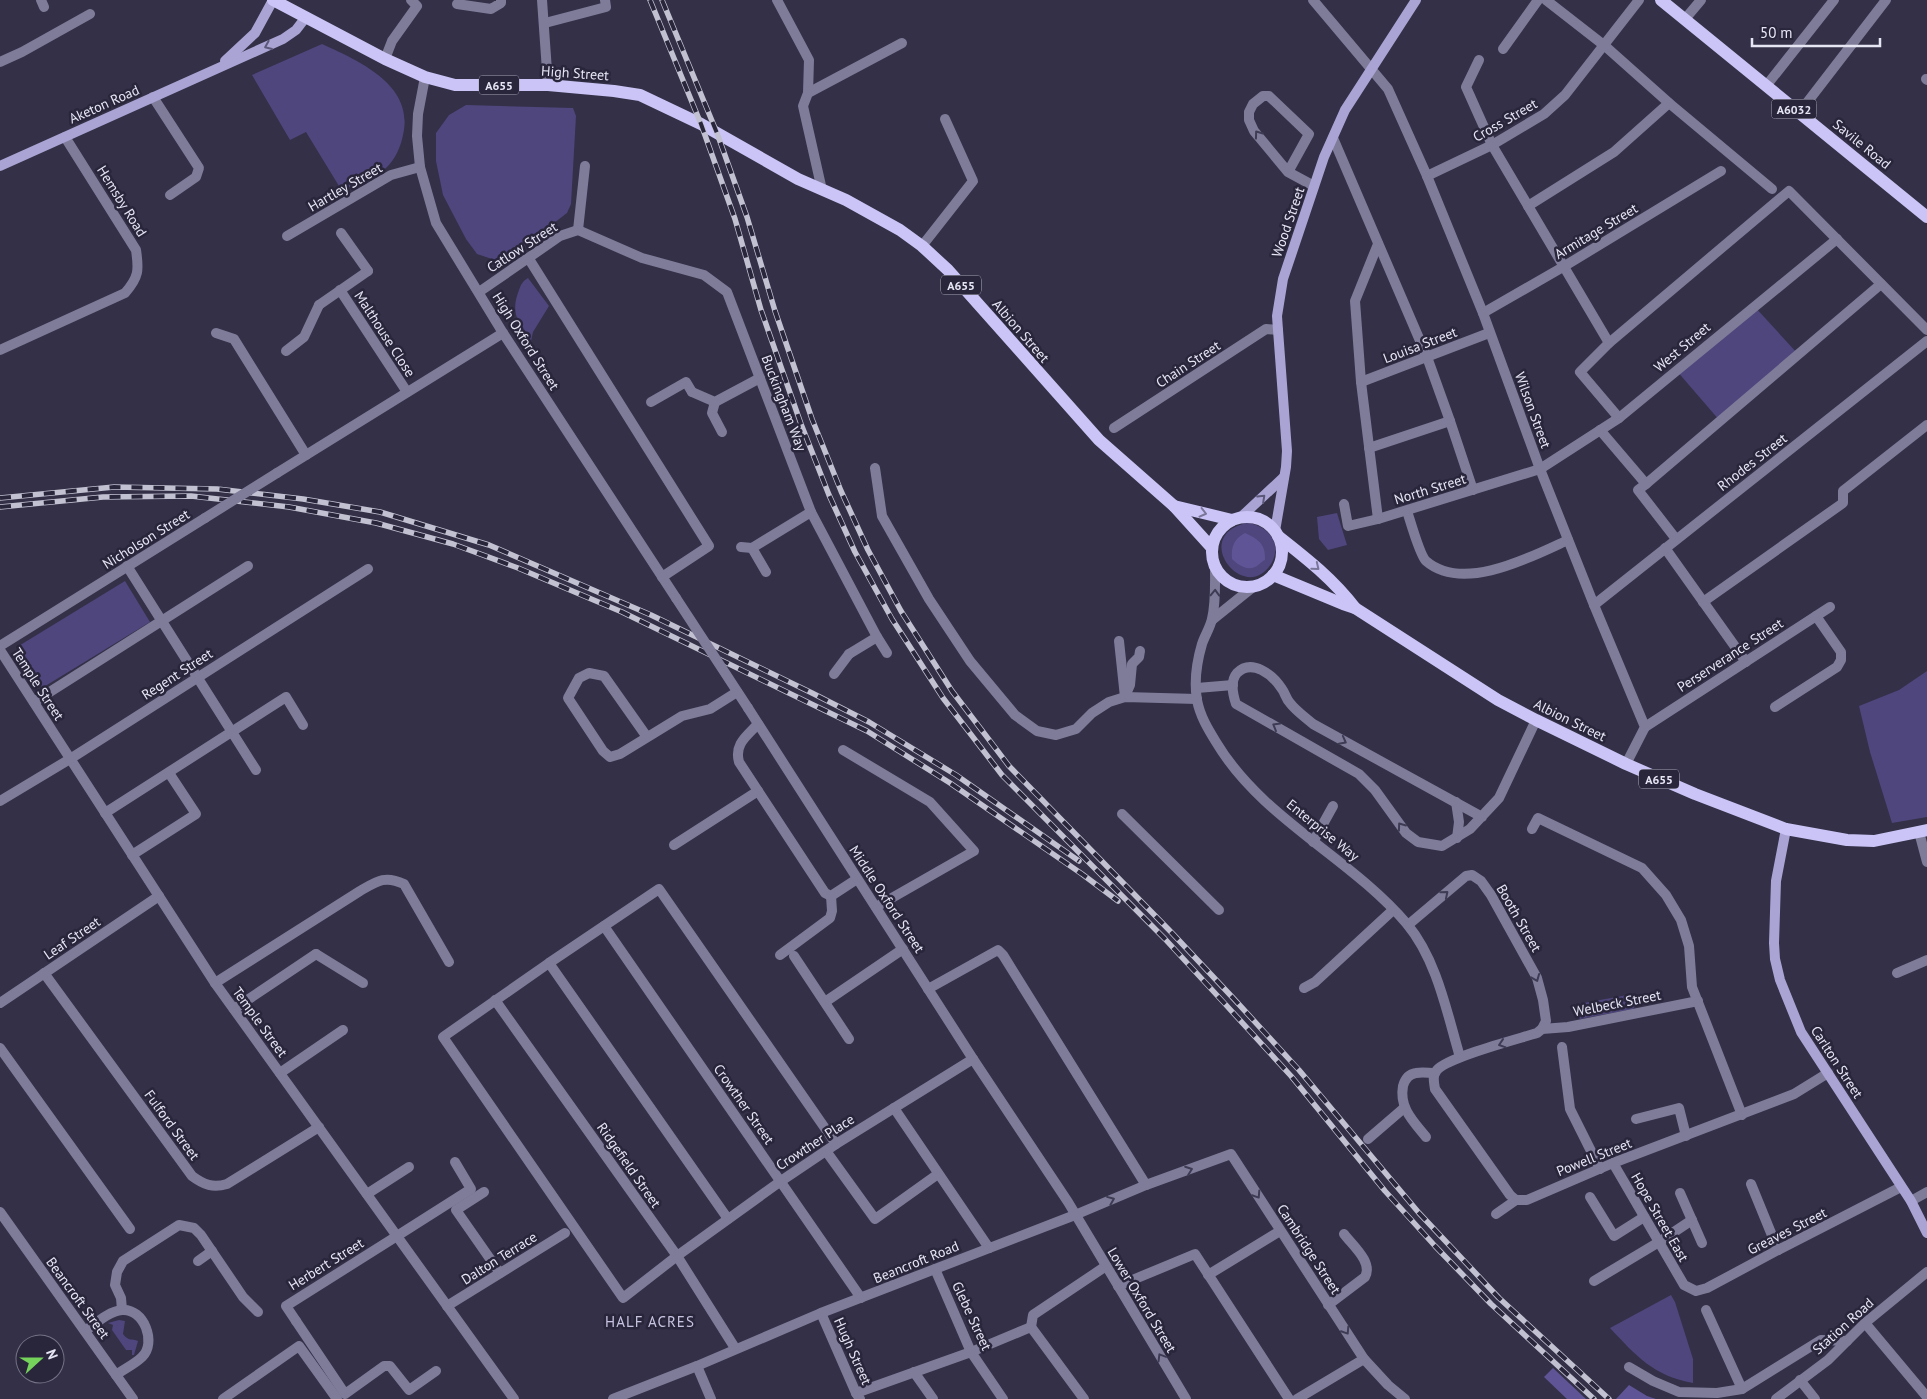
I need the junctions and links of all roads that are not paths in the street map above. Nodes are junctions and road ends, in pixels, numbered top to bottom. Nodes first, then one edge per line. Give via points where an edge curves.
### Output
1 (273, 0) edge
2 (411, 0) edge
3 (501, 0) edge
4 (542, 0) edge
5 (605, 0) edge
6 (777, 0) edge
7 (1416, 0) edge
8 (1538, 0) edge
9 (1546, 0) edge
10 (1639, 0) edge
11 (1661, 0) edge
12 (1701, 0) edge
13 (1834, 0) edge
14 (1886, 0) edge
15 (1318, 2) edge
16 (457, 4) dead end
17 (90, 14) dead end
18 (306, 17) junction
19 (1685, 20) junction
20 (545, 23) junction
21 (902, 43) dead end
22 (1605, 46) junction
23 (1503, 49) dead end
24 (384, 59) junction
25 (1479, 60) dead end
26 (0, 62) edge
27 (218, 67) junction
28 (1371, 70) junction
29 (425, 77) junction
30 (548, 85) junction
31 (1766, 86) junction
32 (808, 93) junction
33 (153, 97) junction
34 (1669, 103) junction
35 (1799, 113) junction
36 (945, 119) dead end
37 (701, 124) joint
38 (65, 136) junction
39 (1333, 138) junction
40 (1492, 145) junction
41 (0, 166) edge
42 (585, 166) dead end
43 (420, 167) junction
44 (1721, 171) dead end
45 (1288, 172) junction
46 (1427, 176) junction
47 (1314, 186) junction
48 (822, 190) junction
49 (1772, 190) dead end
50 (170, 195) dead end
51 (1528, 206) junction
52 (1927, 216) edge
53 (578, 230) junction
54 (341, 233) dead end
55 (287, 236) dead end
56 (1836, 239) junction
57 (1378, 244) junction
58 (922, 246) junction
59 (529, 259) junction
60 (1564, 267) junction
61 (1881, 284) junction
62 (340, 290) junction
63 (479, 292) junction
64 (1484, 313) junction
65 (1278, 330) junction
66 (1927, 330) edge
67 (216, 333) dead end
68 (503, 333) junction
69 (1490, 333) junction
70 (1927, 341) edge
71 (1609, 343) junction
72 (0, 350) edge
73 (286, 351) dead end
74 (1427, 357) junction
75 (760, 378) junction
76 (1361, 382) junction
77 (407, 392) junction
78 (651, 402) dead end
79 (715, 402) junction
80 (1619, 418) junction
81 (1450, 420) junction
82 (1927, 425) edge
83 (1114, 428) dead end
84 (1600, 430) junction
85 (722, 432) dead end
86 (1369, 448) junction
87 (306, 455) junction
88 (875, 468) dead end
89 (1540, 469) junction
90 (1284, 477) junction
91 (1646, 484) junction
92 (1473, 490) junction
93 (1344, 504) dead end
94 (1174, 506) junction
95 (1407, 510) junction
96 (811, 512) junction
97 (1236, 519) junction
98 (1378, 519) junction
99 (1276, 533) junction
100 (1676, 539) junction
101 (1568, 540) junction
102 (741, 547) dead end
103 (752, 548) junction
104 (1212, 548) junction
105 (1665, 548) junction
106 (127, 566) junction
107 (248, 566) dead end
108 (1214, 566) junction
109 (368, 569) dead end
110 (766, 572) dead end
111 (1273, 575) junction
112 (662, 577) junction
113 (1253, 586) junction
114 (676, 598) joint
115 (1704, 602) junction
116 (1594, 605) junction
117 (1830, 607) dead end
118 (1355, 608) junction
119 (1816, 616) junction
120 (1212, 620) junction
121 (162, 621) junction
122 (877, 637) junction
123 (1119, 641) dead end
124 (0, 646) edge
125 (0, 650) edge
126 (1140, 651) dead end
127 (887, 653) dead end
128 (1746, 662) junction
129 (834, 674) dead end
130 (197, 677) junction
131 (1233, 685) junction
132 (1197, 688) junction
133 (737, 692) junction
134 (1125, 697) junction
135 (1197, 699) junction
136 (34, 702) junction
137 (1775, 707) dead end
138 (1536, 720) junction
139 (758, 724) junction
140 (303, 725) dead end
141 (1646, 727) junction
142 (232, 732) junction
143 (647, 737) junction
144 (843, 750) dead end
145 (70, 759) junction
146 (1626, 764) junction
147 (256, 770) dead end
148 (169, 773) junction
149 (758, 791) junction
150 (0, 801) edge
151 (1456, 802) junction
152 (1332, 806) dead end
153 (105, 813) junction
154 (1122, 814) dead end
155 (1482, 817) junction
156 (1532, 829) dead end
157 (1786, 829) junction
158 (1923, 831) edge
159 (1456, 839) junction
160 (1313, 842) junction
161 (674, 845) dead end
162 (132, 855) junction
163 (1927, 862) edge
164 (857, 879) junction
165 (159, 896) junction
166 (830, 896) junction
167 (876, 907) junction
168 (1219, 910) dead end
169 (1393, 910) junction
170 (1408, 925) junction
171 (604, 926) junction
172 (903, 949) junction
173 (780, 955) dead end
174 (794, 956) dead end
175 (1927, 960) edge
176 (449, 962) dead end
177 (549, 963) junction
178 (44, 973) junction
179 (1897, 973) dead end
180 (215, 982) junction
181 (363, 983) dead end
182 (1304, 988) dead end
183 (928, 989) junction
184 (495, 1000) junction
185 (1698, 1001) junction
186 (825, 1002) junction
187 (0, 1003) edge
188 (234, 1009) junction
189 (1542, 1029) junction
190 (343, 1030) dead end
191 (849, 1039) dead end
192 (1562, 1047) dead end
193 (0, 1048) edge
194 (1460, 1057) junction
195 (973, 1059) junction
196 (1437, 1071) junction
197 (280, 1073) junction
198 (1828, 1073) junction
199 (894, 1108) junction
200 (1404, 1108) junction
201 (1742, 1115) junction
202 (1636, 1119) dead end
203 (319, 1127) junction
204 (1686, 1136) junction
205 (1426, 1137) dead end
206 (1368, 1139) dead end
207 (836, 1144) junction
208 (826, 1151) junction
209 (1231, 1154) joint
210 (455, 1162) dead end
211 (1613, 1163) junction
212 (410, 1167) dead end
213 (1600, 1169) junction
214 (938, 1174) junction
215 (781, 1181) junction
216 (1751, 1184) dead end
217 (1146, 1186) junction
218 (1901, 1187) junction
219 (484, 1192) dead end
220 (1927, 1192) edge
221 (1680, 1193) dead end
222 (367, 1194) junction
223 (1590, 1197) dead end
224 (1516, 1200) junction
225 (1910, 1201) junction
226 (0, 1212) edge
227 (1496, 1214) dead end
228 (1075, 1215) junction
229 (1644, 1217) junction
230 (728, 1219) junction
231 (1692, 1220) junction
232 (130, 1229) dead end
233 (1280, 1230) junction
234 (565, 1233) dead end
235 (1927, 1233) edge
236 (1344, 1234) dead end
237 (397, 1236) junction
238 (1659, 1242) junction
239 (1702, 1243) dead end
240 (988, 1248) junction
241 (1778, 1250) junction
242 (212, 1251) junction
243 (677, 1256) junction
244 (198, 1260) dead end
245 (1106, 1266) junction
246 (935, 1269) junction
247 (1927, 1272) edge
248 (500, 1273) junction
249 (1208, 1275) junction
250 (1594, 1281) dead end
251 (1684, 1285) joint
252 (1118, 1286) junction
253 (861, 1298) junction
254 (1328, 1305) junction
255 (447, 1306) junction
256 (122, 1310) junction
257 (1706, 1310) dead end
258 (258, 1312) dead end
259 (821, 1313) junction
260 (1865, 1323) junction
261 (1031, 1327) junction
262 (85, 1331) junction
263 (1847, 1341) junction
264 (736, 1348) junction
265 (971, 1352) junction
266 (1364, 1359) junction
267 (697, 1366) junction
268 (1629, 1367) dead end
269 (436, 1371) dead end
270 (914, 1372) junction
271 (116, 1375) junction
272 (1800, 1380) junction
273 (1742, 1389) junction
274 (858, 1396) edge
275 (1927, 1396) edge
276 (133, 1399) edge
277 (223, 1399) edge
278 (337, 1399) edge
279 (514, 1399) edge
280 (613, 1399) edge
281 (711, 1399) edge
282 (933, 1399) edge
283 (1003, 1399) edge
284 (1084, 1399) edge
285 (1186, 1399) edge
286 (1289, 1399) edge
287 (1297, 1399) edge
288 (1405, 1399) edge
289 (1776, 1399) edge
290 (1815, 1399) edge

1 - 18 main road, A655
1 - 27 street, Aketon Road via 254,33
2 - 24 street via 417,6 392,41
3 - 16 street via 491,9
4 - 20 street
5 - 20 street via 606,7
6 - 32 street via 809,60
7 - 28 street, Wood Street
8 - 23 street
9 - 22 street
10 - 22 street, Cross Street
11 - 19 main road, Savile Road / A6032
12 - 19 street
13 - 31 street
14 - 35 street
15 - 28 street, Wilson Street
17 - 26 street
18 - 24 main road, High Street / A655
18 -> 27 street, Aketon Road via 283,39
19 - 31 main road, Savile Road / A6032
20 - 30 street
21 - 32 street
22 - 34 street
22 - 40 street, Cross Street via 1565,95 1544,114
24 - 29 main road, High Street / A655
25 - 40 street via 1466,87
27 - 33 street, Aketon Road
28 - 39 street, Wood Street via 1345,110
28 - 46 street, Wilson Street via 1388,89
29 - 30 main road, High Street / A655 via 455,85
29 - 43 street, High Oxford Street via 418,114
30 - 37 main road, High Street / A655 via 640,95
31 - 35 main road, Savile Road / A6032
32 - 48 street via 803,106
33 - 38 street, Aketon Road
33 - 50 street via 199,168 196,178
34 - 49 street
34 - 51 street via 1614,152
35 - 52 main road, Savile Road / A6032
36 - 58 street via 973,181
37 - 48 main road, Albion Street / A655
38 - 41 street, Aketon Road
38 - 72 street, Hemsby Road via 136,250 139,266 136,280 125,293
39 - 47 street, Wood Street
39 - 57 street
40 - 46 street, Cross Street
40 - 51 street
42 - 53 street, Catlow Street
43 - 55 street, Hartley Street via 391,176
43 - 63 street, High Oxford Street via 436,223
44 - 60 street, Armitage Street
45 -> 45 street via 1254,131 1250,120 1253,104 1263,96 1269,96 1309,134
45 - 47 street
46 - 64 street, Wilson Street
47 - 65 street, Wood Street via 1283,279
48 - 58 main road, Albion Street / A655 via 900,230
51 - 60 street
53 - 59 street, Catlow Street via 560,236
53 - 75 street, Buckingham Way via 642,258 704,275 727,292
54 - 62 street, Malthouse Close via 368,271
56 - 61 street
56 - 71 street via 1789,191
56 - 80 street, West Street
57 - 74 street
57 - 76 street via 1354,301
58 - 94 main road, Albion Street / A655 via 948,270 1099,440
59 - 63 street, Catlow Street
59 - 112 street via 709,546
60 - 64 street, Armitage Street
60 - 71 street
61 - 66 street
61 - 91 street
62 - 73 street, Malthouse Close via 319,305 304,337
62 - 77 street, Malthouse Close
63 - 68 street, High Oxford Street
64 - 69 street, Wilson Street
65 - 83 street, Chain Street via 1266,330
65 - 90 street, Wood Street via 1287,452
67 - 87 street via 234,340
68 - 77 street, Nicholson Street
68 - 112 street, High Oxford Street
69 - 74 street, Louisa Street
69 - 89 street, Wilson Street
70 - 100 street, Rhodes Street
71 - 80 street via 1580,372
74 - 76 street, Louisa Street
74 - 81 street
75 - 79 street
75 - 96 street, Buckingham Way
76 - 86 street
77 - 87 street, Nicholson Street
78 - 79 street via 686,382 692,392
79 - 85 street via 712,413
80 - 84 street, West Street
81 - 86 street
81 - 92 street
82 - 115 street via 1843,491 1843,503
84 - 89 street, West Street
84 - 91 street
86 - 98 street
87 - 106 street, Nicholson Street, bridge
88 - 134 street via 882,516 929,599 970,661 1015,715 1037,731 1056,735 1076,729 1098,709
89 - 92 street, North Street
89 - 101 street, Wilson Street
97 -> 90 street
90 - 99 street, Wood Street
91 - 100 street via 1638,490
92 - 95 street, North Street
93 - 98 street, North Street via 1348,526
94 -> 97 main road, A655
94 - 104 main road, A655
95 - 98 street, North Street
95 - 101 street via 1424,560 1442,570 1463,574 1517,564
96 - 103 street
96 - 122 street, Buckingham Way
97 - 99 main road via 1259,519
97 - 104 main road via 1222,527
99 - 111 main road via 1282,552
99 -> 118 main road, Albion Street / A655 via 1324,573
100 - 105 street, Rhodes Street
101 - 116 street, Wilson Street
102 - 103 street
103 - 110 street
104 - 108 main road
105 - 115 street
105 - 116 street, Rhodes Street
106 - 121 street
106 - 124 street, Nicholson Street
107 - 121 street
108 - 113 main road via 1236,586
120 -> 108 street, Enterprise Way
109 - 130 street, Regent Street
111 - 113 main road
111 - 118 main road, Albion Street / A655
112 - 114 street, High Oxford Street
113 - 120 street, Enterprise Way
114 - 133 street, Middle Oxford Street, bridge
115 - 128 street
116 - 141 street, Wilson Street
117 - 119 street, Perserverance Street
118 - 138 main road, Albion Street / A655 via 1484,692
119 - 128 street, Perserverance Street
119 - 137 street via 1841,652 1841,660 1837,667
120 - 132 street, Enterprise Way via 1202,643
121 - 130 street
121 - 136 street
122 - 127 street, Buckingham Way
122 - 129 street via 849,654
123 - 134 street
125 - 136 street, Temple Street
126 - 134 street via 1132,664
128 - 141 street, Perserverance Street
130 - 142 street
130 - 145 street, Regent Street
131 - 132 street
131 -> 151 street via 1237,674 1246,668 1254,666 1261,669 1313,724
159 -> 131 street via 1442,846 1412,838 1359,774 1236,704
132 - 135 street, Enterprise Way
133 - 139 street, Middle Oxford Street, bridge
133 - 143 street via 710,709 682,716
134 - 135 street
135 - 160 street, Enterprise Way via 1208,728 1240,777
136 - 145 street, Temple Street
138 - 146 main road, Albion Street / A655
138 - 155 street via 1499,798
139 - 149 street via 736,752
139 - 164 street, Middle Oxford Street
140 - 142 street via 286,697
141 - 146 street
142 - 147 street
142 - 148 street
143 - 143 street via 620,754 610,757 602,751 568,698 579,678 589,673 604,676
144 - 167 street via 930,802 974,851
145 - 150 street, Regent Street
145 - 153 street, Temple Street
146 - 157 main road, Albion Street / A655
148 - 153 street
148 - 162 street via 196,814
149 - 161 street
149 - 166 street
151 - 155 street
151 - 159 street via 1459,822
152 - 160 street
153 - 162 street, Temple Street
154 - 168 street
155 - 159 street
156 - 185 street via 1538,818 1642,868 1666,895 1681,920 1689,946 1692,987
157 - 158 main road, A655 via 1874,841
157 - 198 street, Carlton Street via 1776,881 1775,960 1801,1032
158 - 163 street
160 - 169 street, Enterprise Way via 1374,890
162 - 165 street, Temple Street
164 - 166 street
164 - 167 street, Middle Oxford Street
165 - 178 street, Leaf Street
165 - 180 street, Temple Street
166 - 173 street via 830,918
167 - 172 street, Middle Oxford Street
169 - 170 street, Enterprise Way
169 - 182 street via 1315,982
170 -> 189 street, Booth Street via 1466,876 1472,875 1481,881 1537,978 1546,1021
170 - 194 street, Enterprise Way via 1438,983
171 - 177 street
171 - 207 street via 658,888
171 - 215 street, Crowther Street
172 - 183 street, Middle Oxford Street
172 - 186 street
174 - 186 street
175 - 179 street
176 - 180 street via 404,884 386,879 360,891
177 - 184 street
177 - 230 street
178 - 187 street, Leaf Street
178 - 203 street, Fulford Street via 192,1176 200,1182 217,1187 227,1184
180 - 188 street, Temple Street
181 - 188 street via 316,954
183 - 195 street, Middle Oxford Street
183 - 217 street via 998,950
184 - 243 street, Ridgefield Street
184 - 243 street, Crowther Place via 443,1037 623,1298
185 - 189 street, Welbeck Street via 1568,1027
185 - 201 street
186 - 191 street
188 - 197 street, Temple Street
189 -> 194 street, Welbeck Street
190 - 197 street
192 - 213 street via 1570,1109
193 - 232 street
194 - 196 street, Welbeck Street
195 - 199 street, Crowther Place
195 - 228 street, Middle Oxford Street
196 - 200 street via 1408,1076 1402,1095
196 - 224 street via 1433,1080 1435,1089
197 - 203 street, Temple Street
198 - 201 street, Powell Street via 1794,1094
198 - 218 street, Carlton Street
199 - 207 street, Crowther Place
199 - 214 street
200 - 205 street
200 - 206 street
201 - 204 street, Powell Street
202 - 204 street via 1679,1108
203 - 222 street, Temple Street
204 - 211 street, Powell Street
207 - 208 street, Crowther Place
208 - 214 street via 875,1219
208 - 215 street, Crowther Place
217 -> 209 street, Beancroft Road
209 -> 233 street, Cambridge Street
210 - 237 street via 471,1188
211 - 213 street, Powell Street
211 - 229 street, Hope Street East
212 - 222 street
213 - 224 street, Powell Street via 1527,1200
214 - 240 street
215 - 230 street, Crowther Place
215 - 253 street, Crowther Street
216 - 241 street
228 -> 217 street, Beancroft Road
218 - 225 street, Carlton Street
218 - 241 street, Greaves Street
219 - 248 street via 456,1210
220 - 225 street
221 - 231 street
222 - 237 street, Temple Street
223 - 229 street via 1614,1236
224 - 227 street
225 - 235 street, Carlton Street
226 - 262 street, Beancroft Street
228 - 240 street, Beancroft Road
228 - 245 street, Lower Oxford Street
229 - 238 street, Hope Street East
230 - 243 street, Crowther Place
231 - 238 street
231 - 239 street
233 - 249 street
233 - 254 street, Cambridge Street
234 - 248 street, Dalton Terrace
236 - 254 street via 1367,1263 1368,1273
237 - 255 street, Temple Street
237 - 269 street, Herbert Street via 286,1306 345,1394 384,1366 390,1366 409,1390
238 - 250 street
238 - 251 street, Hope Street East
240 - 246 street, Beancroft Road
241 - 251 street, Greaves Street via 1707,1288 1696,1291
242 - 244 street
242 - 256 street via 194,1228 180,1225 172,1229 124,1261 117,1272 115,1285
242 - 258 street via 243,1297
243 - 264 street, Ridgefield Street
245 - 252 street, Lower Oxford Street
245 - 261 street via 1033,1315
246 - 253 street, Beancroft Road
246 - 265 street, Glebe Street
247 - 260 street, Station Road
248 - 255 street, Dalton Terrace
249 - 252 street via 1195,1254
249 - 286 street
285 -> 252 street, Lower Oxford Street
253 - 259 street, Beancroft Road
254 -> 266 street, Cambridge Street
255 - 279 street, Temple Street
256 - 262 street
256 - 271 street via 138,1315 147,1329 147,1350 143,1357
257 - 273 street
259 - 264 street, Beancroft Road
259 - 274 street, Hugh Street
260 - 263 street, Station Road
260 - 275 street
261 - 265 street
261 - 284 street
262 - 271 street, Beancroft Street
263 - 272 street, Station Road
263 - 273 street via 1821,1340
264 - 267 street, Beancroft Road
265 - 270 street
265 - 283 street, Glebe Street
266 - 287 street
266 - 288 street
267 - 280 street, Beancroft Road
267 - 281 street
268 - 273 street via 1679,1392 1717,1393
270 - 274 street
270 - 282 street
271 - 276 street, Beancroft Street
272 - 289 street, Station Road
272 - 290 street
277 - 278 street via 300,1346

